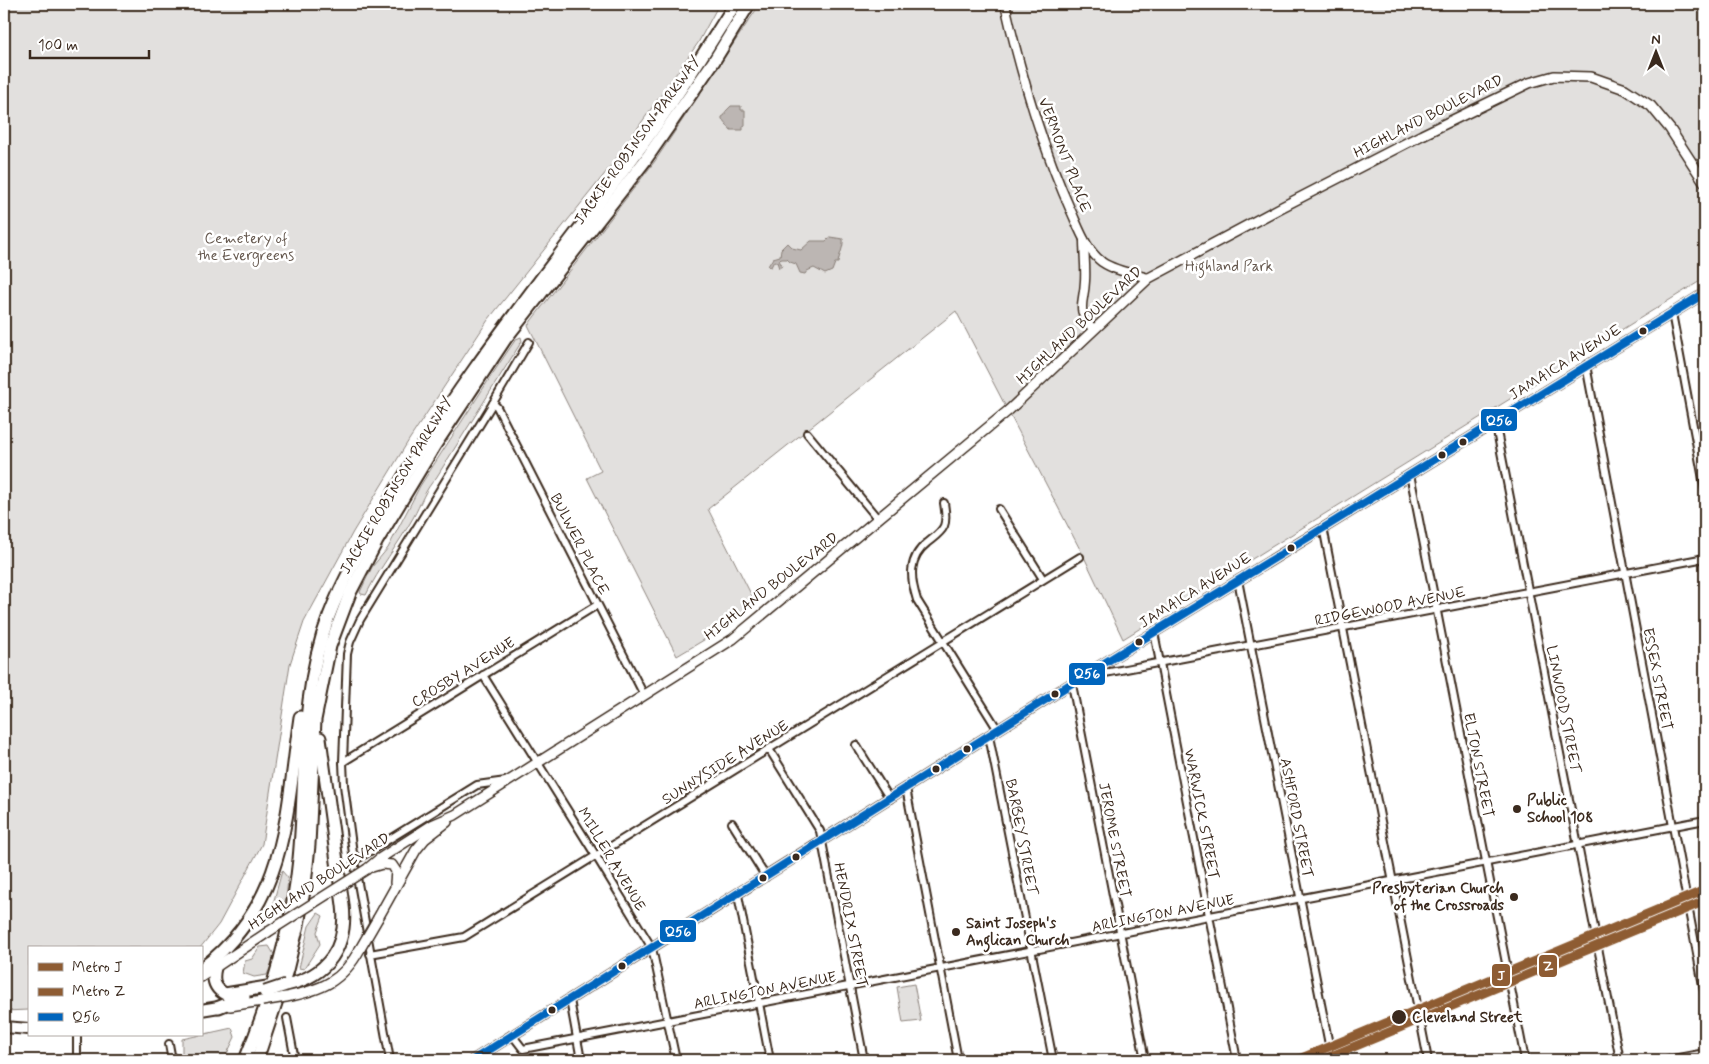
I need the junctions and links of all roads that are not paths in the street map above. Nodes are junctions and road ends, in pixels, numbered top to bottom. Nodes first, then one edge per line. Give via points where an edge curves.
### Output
1 (735, 4) edge
2 (749, 4) edge
3 (1005, 4) edge
4 (1705, 183) edge
5 (1084, 240) junction
6 (1149, 278) junction
7 (1705, 292) edge
8 (1672, 313) junction
9 (1094, 329) junction
10 (528, 342) dead end
11 (1586, 365) junction
12 (493, 403) junction
13 (1495, 421) junction
14 (807, 433) dead end
15 (1410, 474) junction
16 (1705, 490) edge
17 (944, 503) dead end
18 (998, 509) dead end
19 (878, 520) junction
20 (1323, 527) junction
21 (1080, 557) dead end
22 (1705, 558) edge
23 (1625, 573) junction
24 (1043, 579) junction
25 (1238, 580) junction
26 (1529, 592) junction
27 (596, 605) junction
28 (1436, 610) junction
29 (1344, 628) junction
30 (1154, 632) junction
31 (943, 642) junction
32 (1251, 646) junction
33 (1160, 664) junction
34 (483, 675) junction
35 (1080, 678) junction
36 (1072, 684) junction
37 (316, 685) junction
38 (644, 695) junction
39 (998, 730) junction
40 (989, 736) junction
41 (856, 745) dead end
42 (769, 749) junction
43 (343, 762) junction
44 (538, 763) junction
45 (508, 781) junction
46 (906, 788) junction
47 (890, 799) junction
48 (455, 815) junction
49 (1705, 820) edge
50 (732, 823) dead end
51 (1673, 826) junction
52 (822, 842) junction
53 (1578, 845) junction
54 (596, 856) junction
55 (354, 861) junction
56 (1486, 862) junction
57 (368, 869) junction
58 (766, 877) junction
59 (1393, 881) junction
60 (738, 894) junction
61 (1705, 895) edge
62 (1300, 898) junction
63 (388, 899) junction
64 (1688, 903) junction
65 (1209, 916) junction
66 (1120, 934) junction
67 (1597, 940) junction
68 (652, 948) junction
69 (1032, 951) junction
70 (370, 954) junction
71 (202, 968) edge
72 (214, 968) junction
73 (941, 969) junction
74 (202, 976) edge
75 (1508, 978) junction
76 (850, 986) junction
77 (301, 988) junction
78 (1705, 996) edge
79 (244, 998) junction
80 (570, 1000) junction
81 (759, 1004) junction
82 (219, 1007) joint
83 (202, 1010) edge
84 (1419, 1015) junction
85 (287, 1018) dead end
86 (668, 1022) junction
87 (7, 1029) edge
88 (28, 1029) edge
89 (77, 1036) edge
90 (514, 1036) junction
91 (577, 1039) junction
92 (169, 1044) dead end
93 (1705, 1053) edge
94 (1331, 1056) edge
95 (485, 1057) edge
96 (77, 1060) edge
97 (172, 1060) edge
98 (245, 1060) edge
99 (257, 1060) edge
100 (295, 1060) edge
101 (390, 1060) edge
102 (473, 1060) edge
103 (581, 1060) edge
104 (676, 1060) edge
105 (770, 1060) edge
106 (864, 1060) edge
107 (958, 1060) edge
108 (1053, 1060) edge
109 (1145, 1060) edge
110 (1238, 1060) edge
111 (1312, 1060) edge
112 (1428, 1060) edge
113 (1525, 1060) edge
114 (1620, 1060) edge
115 (1668, 1060) edge

1 - 37 highway, JACKIE ROBINSON PARKWAY via 686,82 494,339 407,469 336,599 321,640
2 - 37 highway, JACKIE ROBINSON PARKWAY via 644,162 506,338 435,445 350,593
3 - 5 street, VERMONT PLACE via 1036,122
4 - 6 main road, HIGHLAND BOULEVARD via 1651,106 1624,89 1591,77 1554,76 1529,83 1422,135
5 - 6 street, VERMONT PLACE via 1102,262
5 - 9 street via 1085,281 1081,304 1086,320
6 - 9 main road, HIGHLAND BOULEVARD
7 - 8 main road, JAMAICA AVENUE
8 - 11 main road, JAMAICA AVENUE
8 - 16 street
9 - 19 main road, HIGHLAND BOULEVARD via 1009,410
10 - 12 street
11 - 13 main road, JAMAICA AVENUE
11 - 23 street, ESSEX STREET
12 - 27 street, BULWER PLACE
12 - 43 street via 360,620 350,642
13 - 15 main road, JAMAICA AVENUE
13 - 26 street, LINWOOD STREET
14 - 19 street
15 - 20 main road, JAMAICA AVENUE
15 - 28 street, ELTON STREET
17 - 31 street via 943,529 923,546 911,578 917,600
18 - 24 street
19 - 38 main road, HIGHLAND BOULEVARD via 733,639
20 - 25 main road, JAMAICA AVENUE
20 - 29 street
21 - 24 street, SUNNYSIDE AVENUE
22 - 23 street, RIDGEWOOD AVENUE
23 - 26 street, RIDGEWOOD AVENUE
23 - 51 street, ESSEX STREET
24 - 31 street, SUNNYSIDE AVENUE
25 - 30 main road, JAMAICA AVENUE
25 - 32 street, ASHFORD STREET
26 - 28 street, RIDGEWOOD AVENUE
26 - 53 street, LINWOOD STREET
27 - 34 street, CROSBY AVENUE
27 - 38 street, BULWER PLACE
28 - 29 street, RIDGEWOOD AVENUE
28 - 56 street, ELTON STREET
29 - 32 street, RIDGEWOOD AVENUE
29 - 59 street
30 - 33 street, WARWICK STREET
30 - 35 main road, JAMAICA AVENUE
31 - 39 street
31 - 42 street, SUNNYSIDE AVENUE
32 - 33 street, RIDGEWOOD AVENUE
32 - 62 street, ASHFORD STREET
33 - 35 street, RIDGEWOOD AVENUE
33 - 65 street, WARWICK STREET
34 - 43 street, CROSBY AVENUE
34 - 44 street, MILLER AVENUE
35 - 36 main road, JAMAICA AVENUE
36 - 39 main road, JAMAICA AVENUE
36 - 66 street, JEROME STREET
37 - 71 highway via 301,709 282,838 273,875 248,921 218,956
37 - 77 highway via 320,742 344,924 333,956
37 - 98 highway, JACKIE ROBINSON PARKWAY via 306,739 292,913 271,993
37 - 99 highway, JACKIE ROBINSON PARKWAY via 309,845 302,906 288,970
38 - 44 main road, HIGHLAND BOULEVARD
39 - 40 main road, JAMAICA AVENUE
40 - 46 main road, JAMAICA AVENUE
40 - 69 street, BARBEY STREET
41 - 47 street
42 - 52 street, HENDRIX STREET via 820,831
42 - 54 street, SUNNYSIDE AVENUE
43 - 55 street
44 - 45 main road, HIGHLAND BOULEVARD
44 - 54 street, MILLER AVENUE
45 - 48 main road, HIGHLAND BOULEVARD
45 - 55 street, HIGHLAND BOULEVARD via 477,785
46 - 47 main road, JAMAICA AVENUE
46 - 73 street
47 - 52 main road, JAMAICA AVENUE
48 - 57 main road, HIGHLAND BOULEVARD via 432,825
48 - 63 main road, HIGHLAND BOULEVARD via 416,850
49 - 51 street, ARLINGTON AVENUE
50 - 58 street
51 - 53 street, ARLINGTON AVENUE
51 - 64 street, ESSEX STREET
52 - 58 main road, JAMAICA AVENUE
52 - 76 street, HENDRIX STREET
53 - 56 street, ARLINGTON AVENUE
53 - 67 street, LINWOOD STREET
54 - 68 street, MILLER AVENUE
54 - 70 street, SUNNYSIDE AVENUE via 464,937
55 - 70 street
56 - 59 street, ARLINGTON AVENUE
56 - 75 street, ELTON STREET
57 - 63 main road via 386,864 395,869 396,877
57 - 72 main road, HIGHLAND BOULEVARD, bridge
58 - 60 main road, JAMAICA AVENUE
59 - 62 street, ARLINGTON AVENUE
59 - 84 street
60 - 68 main road, JAMAICA AVENUE
60 - 81 street
61 - 64 street
62 - 65 street, ARLINGTON AVENUE
62 - 94 street, ASHFORD STREET
63 - 77 main road, HIGHLAND BOULEVARD, bridge via 349,967 325,986
64 - 67 street
64 - 78 street, ESSEX STREET
65 - 66 street, ARLINGTON AVENUE
65 - 110 street, WARWICK STREET
66 - 69 street, ARLINGTON AVENUE
66 - 109 street, JEROME STREET
67 - 75 street
67 - 114 street, LINWOOD STREET
68 - 80 main road, JAMAICA AVENUE
68 - 86 street, MILLER AVENUE
69 - 73 street, ARLINGTON AVENUE
69 - 108 street, BARBEY STREET
70 - 101 street
72 - 74 main road, HIGHLAND BOULEVARD
72 - 79 highway via 214,982 219,991
73 - 76 street, ARLINGTON AVENUE
73 - 107 street
75 - 84 street
75 - 113 street, ELTON STREET
76 - 81 street, ARLINGTON AVENUE
76 - 106 street, HENDRIX STREET
77 - 79 main road, HIGHLAND BOULEVARD, bridge
77 - 79 highway, bridge via 286,985
79 - 82 highway
80 - 90 main road, JAMAICA AVENUE
80 - 91 street
81 - 86 street, ARLINGTON AVENUE
81 - 105 street
82 - 83 main road
84 - 94 street
84 - 112 street
85 - 100 street
86 - 91 street, ARLINGTON AVENUE
86 - 104 street, MILLER AVENUE
87 - 88 main road
89 - 96 street
90 - 91 street, ARLINGTON AVENUE via 523,1049
90 - 95 main road, JAMAICA AVENUE
91 - 103 street
92 - 97 street
93 - 115 street
94 - 111 street
95 - 102 main road, JAMAICA AVENUE

